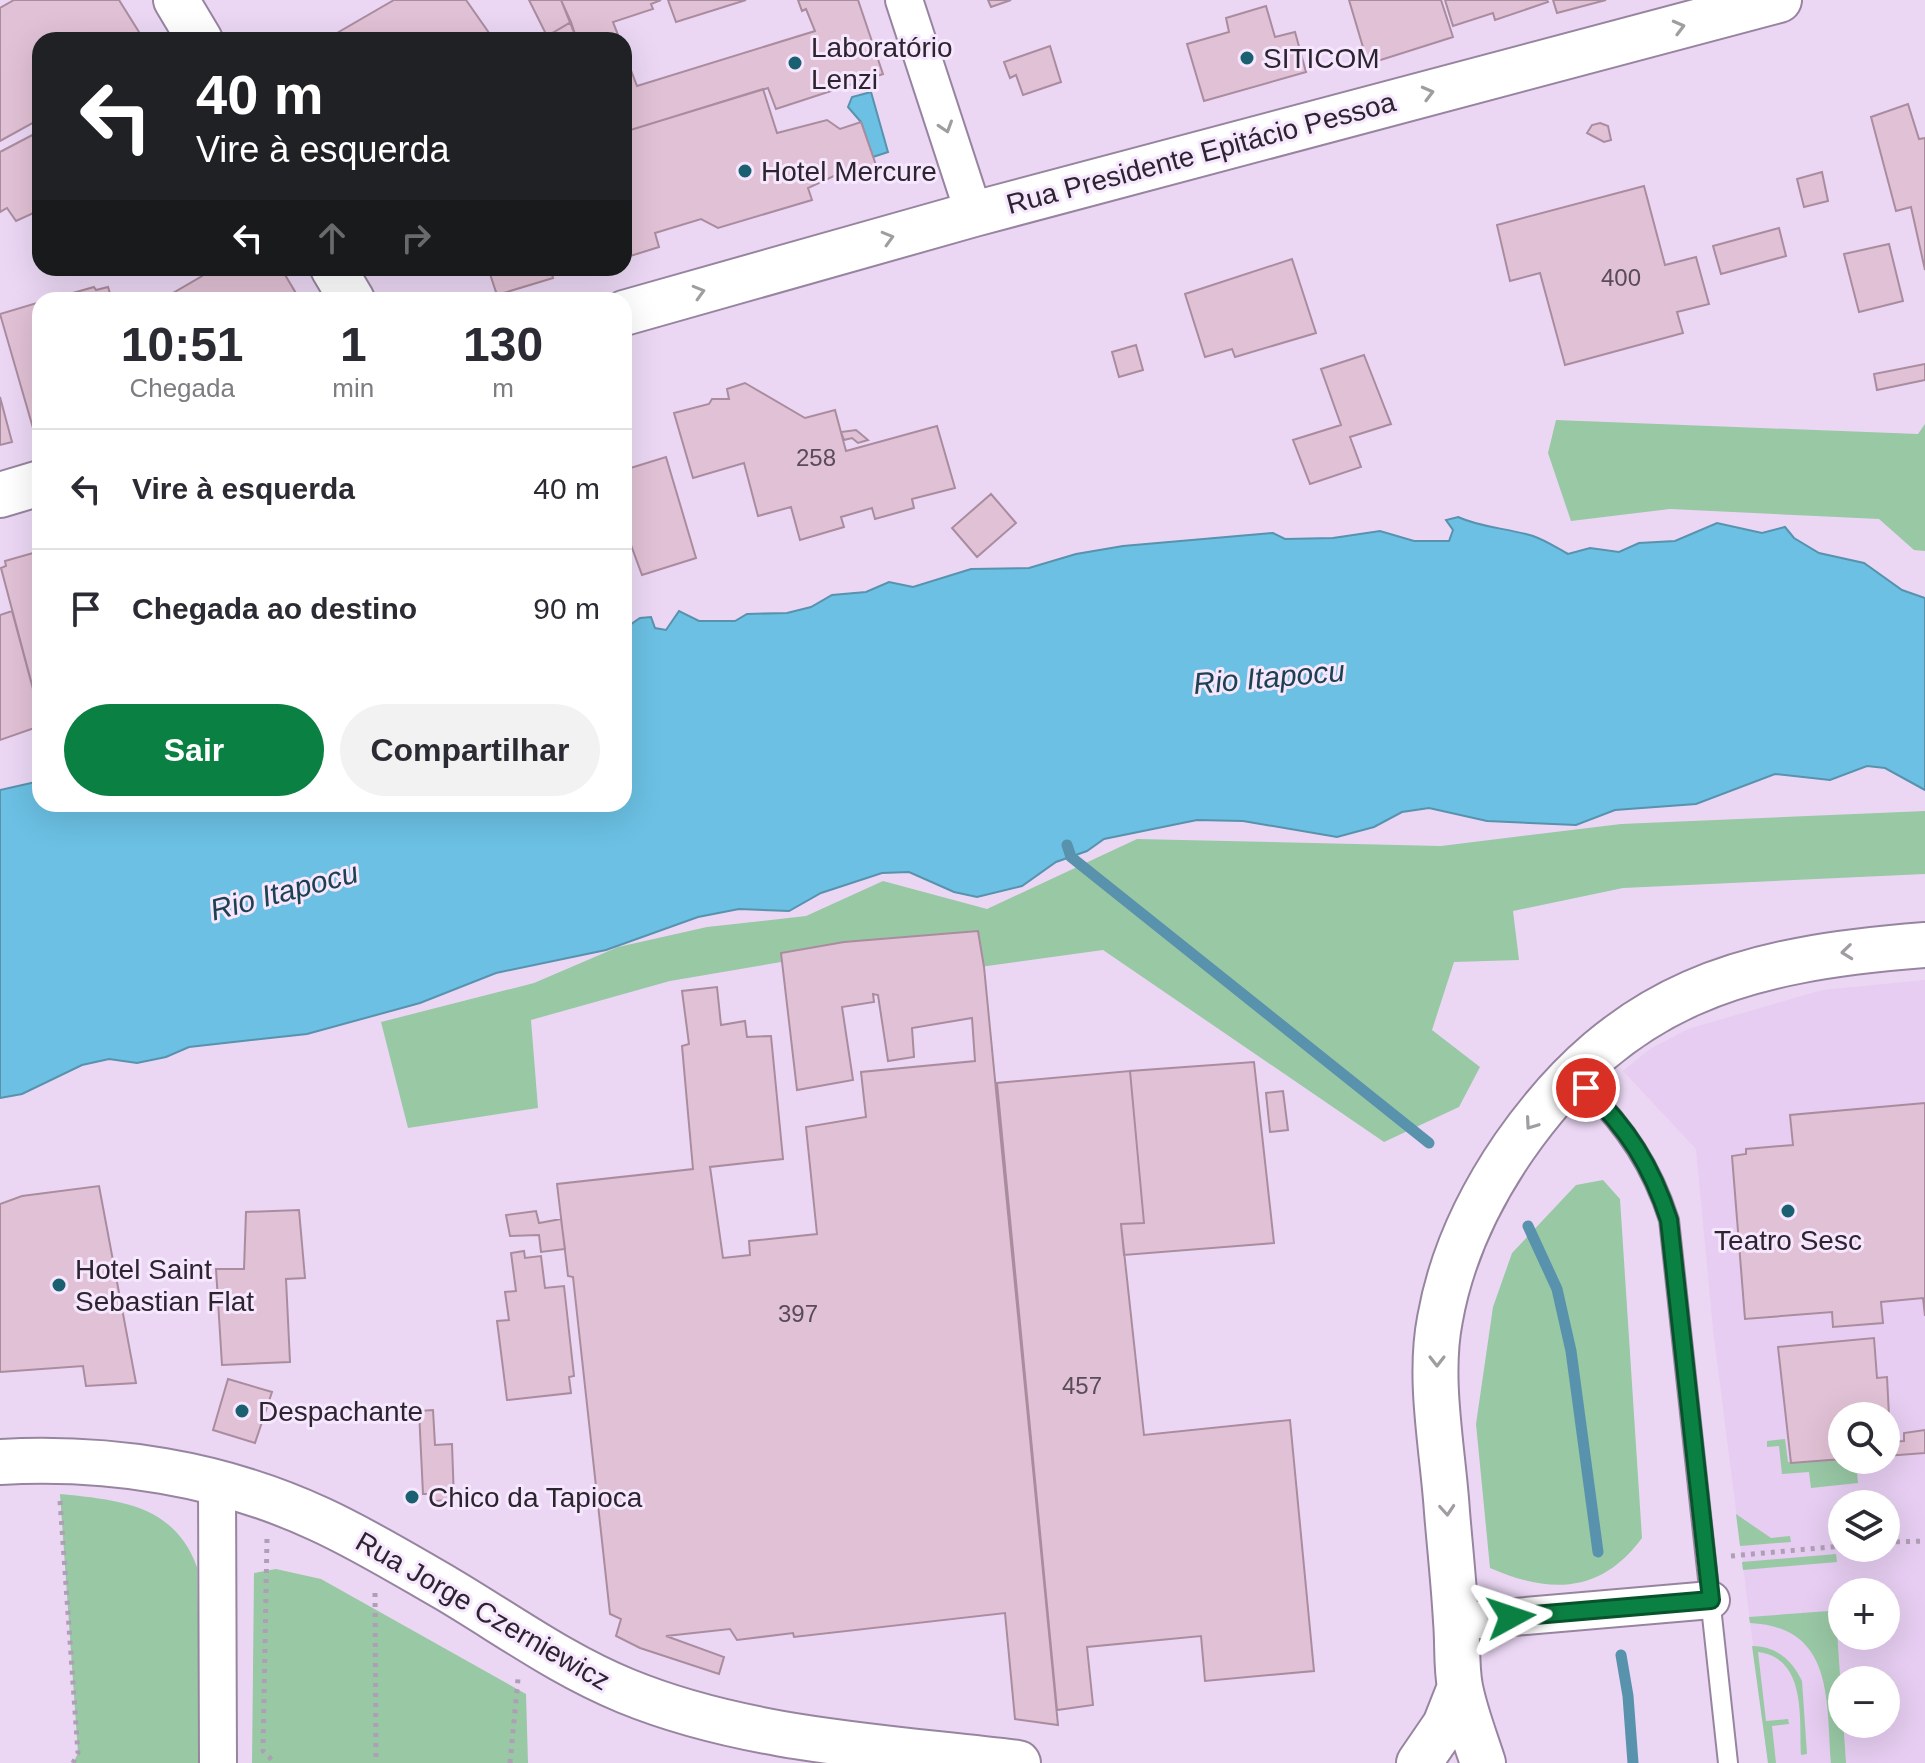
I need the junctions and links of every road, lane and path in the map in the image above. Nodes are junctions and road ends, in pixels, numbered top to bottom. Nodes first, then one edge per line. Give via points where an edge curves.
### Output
1 (176, 0) edge
2 (904, 0) edge
3 (1779, 0) edge
4 (195, 32) edge
5 (974, 214) junction
6 (632, 311) edge
7 (32, 485) edge
8 (0, 495) edge
9 (1925, 945) edge
10 (1586, 1088) dead end
11 (57, 1460) junction
12 (0, 1462) edge
13 (217, 1484) junction
14 (268, 1498) junction
15 (1925, 1541) edge
16 (1900, 1542) edge
17 (1828, 1547) edge
18 (375, 1548) junction
19 (1706, 1558) junction
20 (1711, 1600) junction
21 (1456, 1622) junction
22 (522, 1635) junction
23 (1460, 1687) junction
24 (786, 1748) edge
25 (73, 1763) edge
26 (218, 1763) edge
27 (275, 1763) edge
28 (376, 1763) edge
29 (510, 1763) edge
30 (1018, 1763) edge
31 (1419, 1763) edge
32 (1483, 1763) edge
33 (1728, 1763) edge

1 - 4 main road
2 -> 5 street
5 -> 3 main road, Rua Presidente Epitácio Pessoa
6 -> 5 main road, Rua Presidente Epitácio Pessoa
7 - 8 main road
9 -> 21 main road via 1823,954 1713,982 1625,1029 1544,1104 1474,1216 1440,1319 1437,1375
10 - 19 lane via 1636,1144 1669,1220
11 - 12 main road, Rua Jorge Czerniewicz
11 - 13 main road, Rua Jorge Czerniewicz via 122,1464
11 - 25 path via 78,1753
13 - 14 main road, Rua Jorge Czerniewicz
13 - 26 street
14 - 18 main road, Rua Jorge Czerniewicz
14 - 27 path via 263,1751
15 - 16 path
17 - 19 path
18 - 22 main road, Rua Jorge Czerniewicz
18 - 28 path
19 - 20 lane
20 - 21 street
20 - 33 lane
21 - 23 main road
22 - 24 main road, Rua Jorge Czerniewicz via 625,1691
22 - 29 path
23 - 31 main road via 1445,1725
23 - 32 main road
24 - 30 main road, Rua Jorge Czerniewicz

